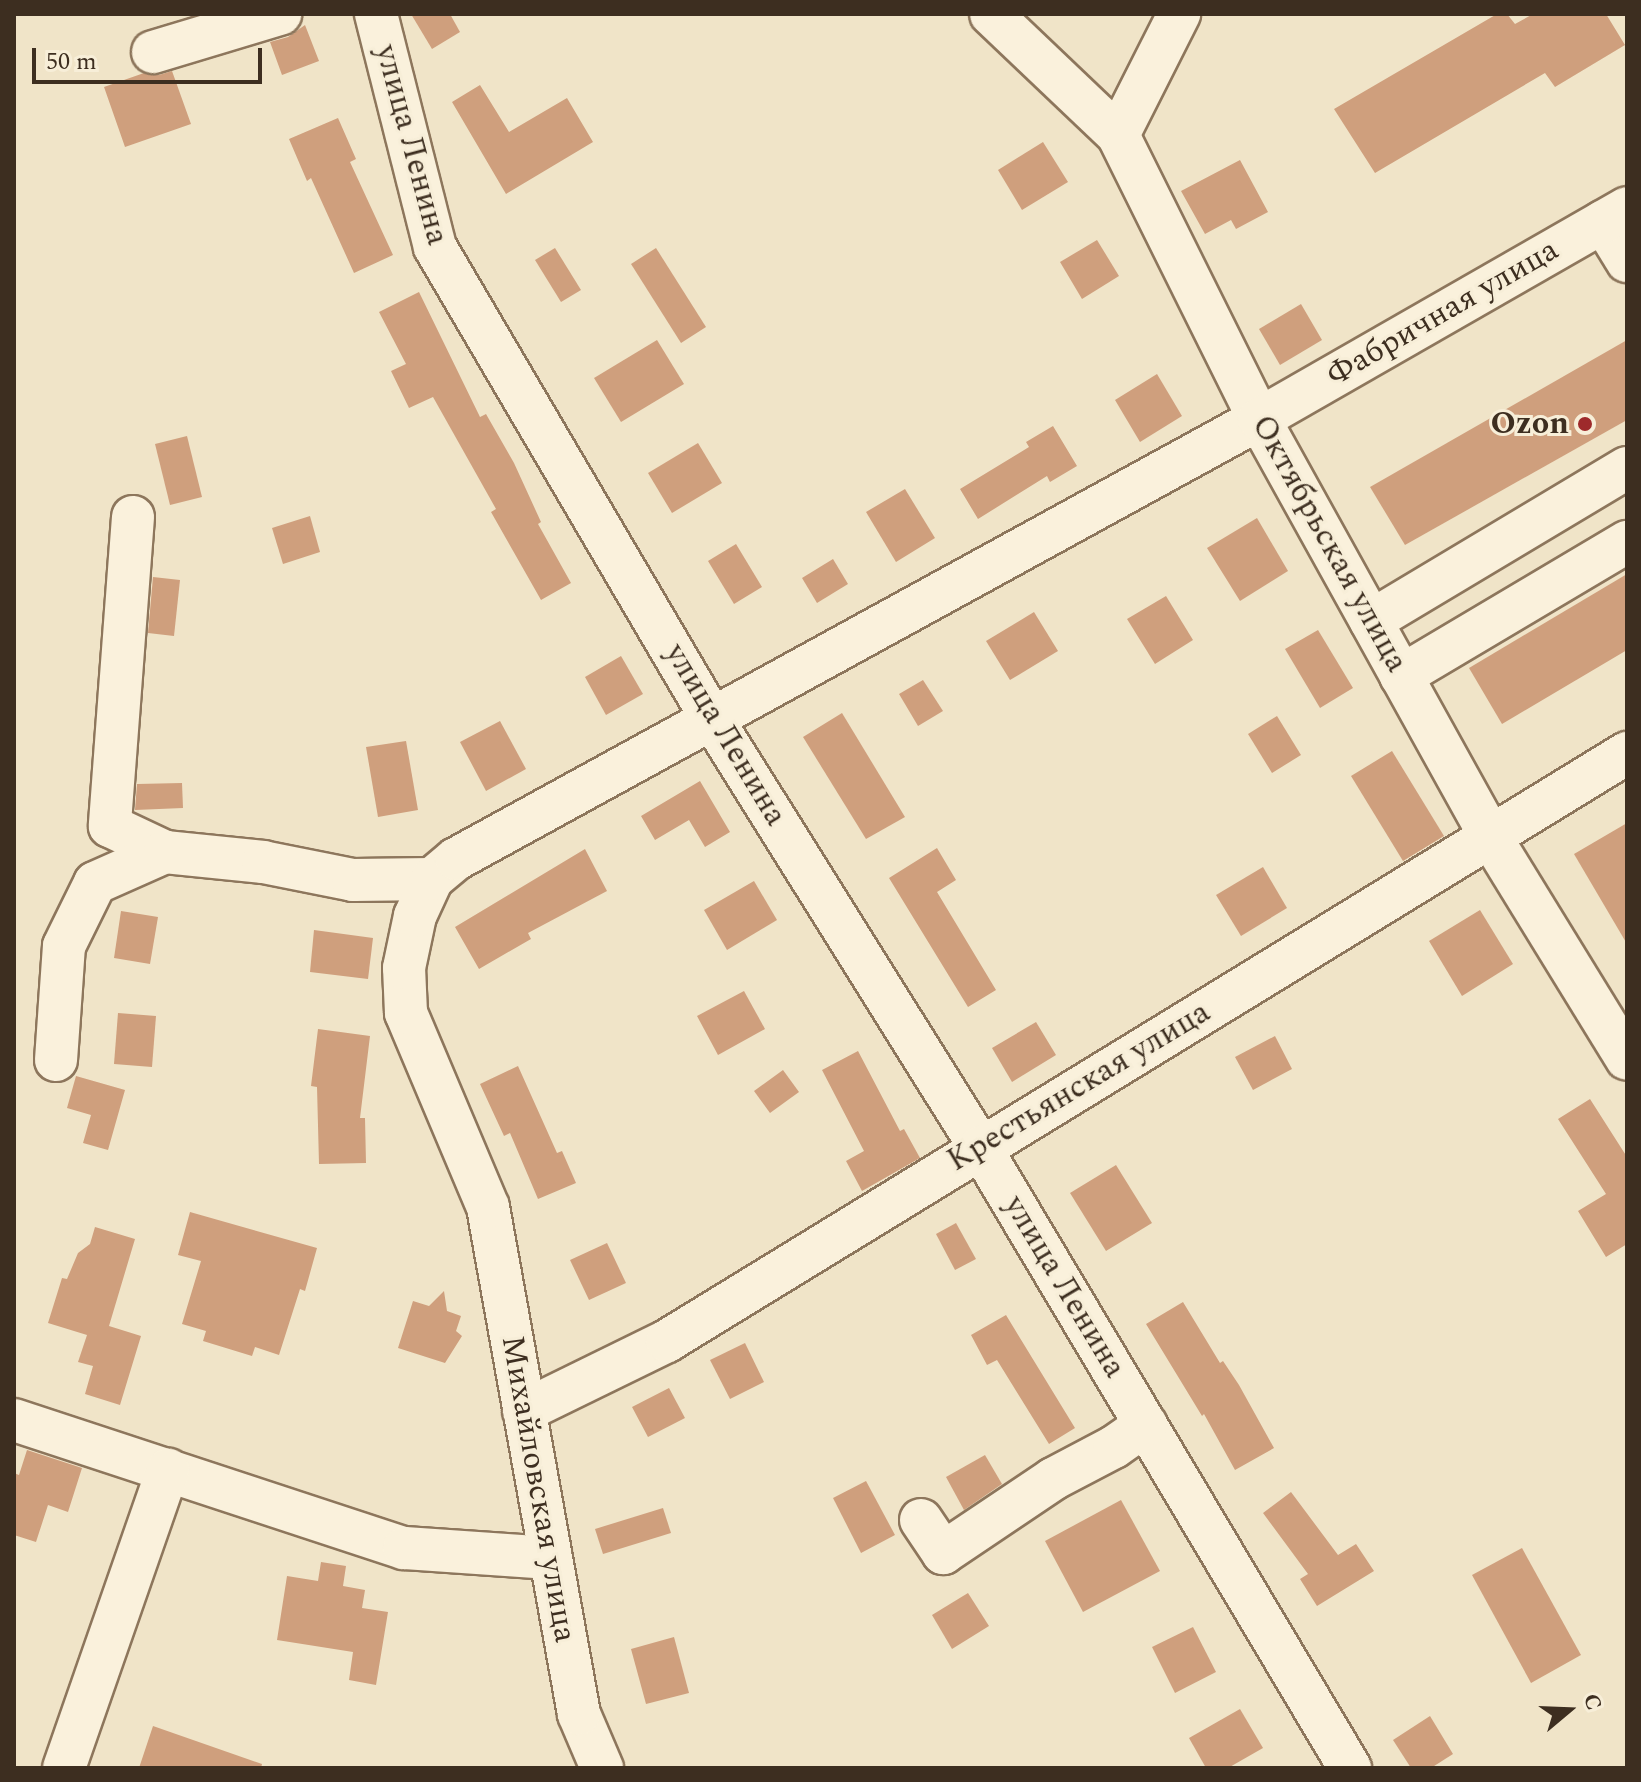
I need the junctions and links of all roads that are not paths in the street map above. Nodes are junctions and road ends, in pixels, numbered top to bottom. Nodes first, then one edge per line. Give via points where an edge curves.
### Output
1 (280, 14) edge
2 (376, 14) edge
3 (991, 14) edge
4 (1179, 14) edge
5 (153, 52) dead end
6 (1118, 135) junction
7 (1615, 215) edge
8 (1627, 261) edge
9 (1259, 419) junction
10 (1627, 468) edge
11 (133, 517) dead end
12 (1627, 542) edge
13 (1371, 621) junction
14 (1401, 676) junction
15 (711, 717) junction
16 (1627, 753) edge
17 (1491, 838) junction
18 (165, 852) junction
19 (432, 879) junction
20 (1627, 1059) edge
21 (56, 1060) dead end
22 (980, 1147) junction
23 (524, 1411) junction
24 (14, 1420) edge
25 (1146, 1425) junction
26 (168, 1470) junction
27 (921, 1520) dead end
28 (551, 1558) junction
29 (64, 1768) edge
30 (602, 1768) edge
31 (1350, 1768) edge

1 - 5 street
2 - 15 street, улица Ленина via 435,247
3 - 6 street, Октябрьская улица
4 - 6 street
6 - 9 street, Октябрьская улица
7 - 8 street
7 - 9 street, Фабричная улица
9 - 13 street, Октябрьская улица
9 - 15 street, Фабричная улица
10 - 13 street
11 - 18 street via 110,826
12 - 14 street
13 - 14 street, Октябрьская улица
14 - 17 street, Октябрьская улица
15 - 19 street, Фабричная улица via 456,859
15 - 22 street, улица Ленина
16 - 17 street, Крестьянская улица
17 - 20 street, Октябрьская улица
17 - 22 street, Крестьянская улица
18 - 19 street via 263,862 353,880
18 - 21 street via 95,883 64,946
19 - 23 street, Михайловская улица via 415,916 404,968 406,1013 488,1207
22 - 23 street, Крестьянская улица via 667,1341
22 - 25 street, улица Ленина
23 - 28 street, Михайловская улица
24 - 26 street
25 - 27 street via 943,1553
25 - 31 street, улица Ленина
26 - 28 street via 404,1548
26 - 29 street
28 - 30 street, Михайловская улица via 579,1714

